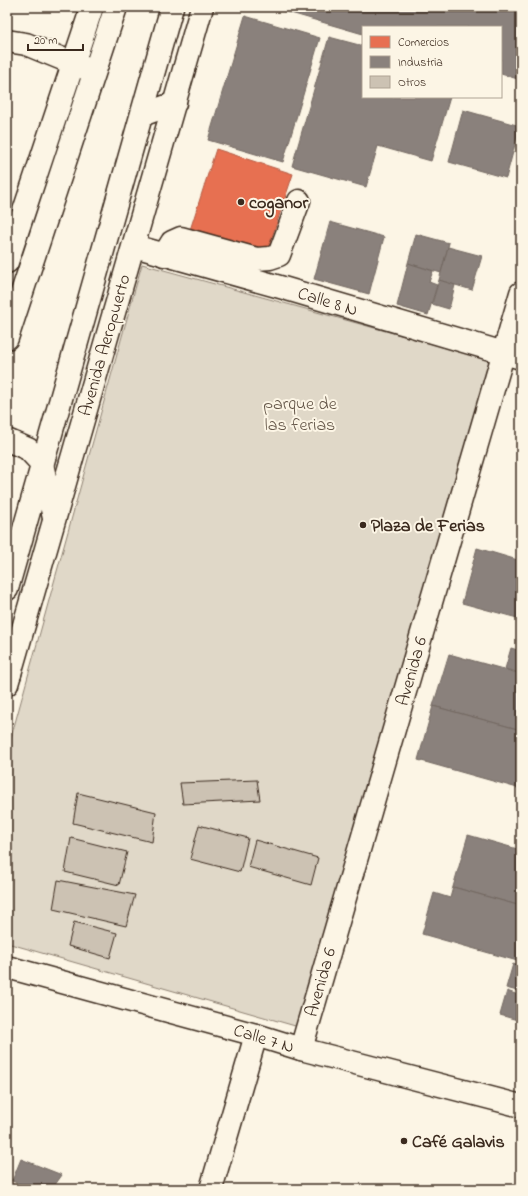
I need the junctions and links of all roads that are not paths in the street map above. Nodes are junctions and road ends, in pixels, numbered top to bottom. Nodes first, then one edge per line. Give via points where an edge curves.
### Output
1 (92, 7) edge
2 (116, 7) edge
3 (172, 7) edge
4 (202, 7) edge
5 (7, 41) edge
6 (74, 63) junction
7 (96, 73) junction
8 (176, 103) junction
9 (142, 115) junction
10 (299, 201) dead end
11 (134, 246) junction
12 (164, 255) junction
13 (279, 255) junction
14 (7, 262) edge
15 (280, 287) junction
16 (521, 293) edge
17 (7, 338) edge
18 (512, 356) edge
19 (7, 440) edge
20 (42, 464) junction
21 (54, 518) junction
22 (7, 589) edge
23 (8, 678) edge
24 (7, 967) edge
25 (256, 1035) junction
26 (301, 1049) junction
27 (521, 1106) edge
28 (211, 1189) edge

1 - 6 street
2 - 7 street
3 - 9 street, Avenida Aeropuerto
4 - 8 street, Avenida Aeropuerto
5 - 6 street via 26,44
6 - 7 street
6 - 14 street
7 - 17 street
8 - 9 street
8 - 11 street, Avenida Aeropuerto
9 - 20 street, Avenida Aeropuerto
10 - 13 street
11 - 12 street, Calle 8 N
11 - 21 street, Avenida Aeropuerto
12 - 13 street via 172,242 181,238 257,259
12 - 15 street, Calle 8 N
13 - 15 street via 284,263
15 - 18 street, Calle 8 N
16 - 18 street, Avenida 6
18 - 26 street, Avenida 6
19 - 20 street via 28,449
20 - 21 street
20 - 22 street, Avenida Aeropuerto
21 - 23 street, Avenida Aeropuerto
24 - 25 street, Calle 7 N
25 - 26 street, Calle 7 N
25 - 28 street
26 - 27 street, Calle 7 N

